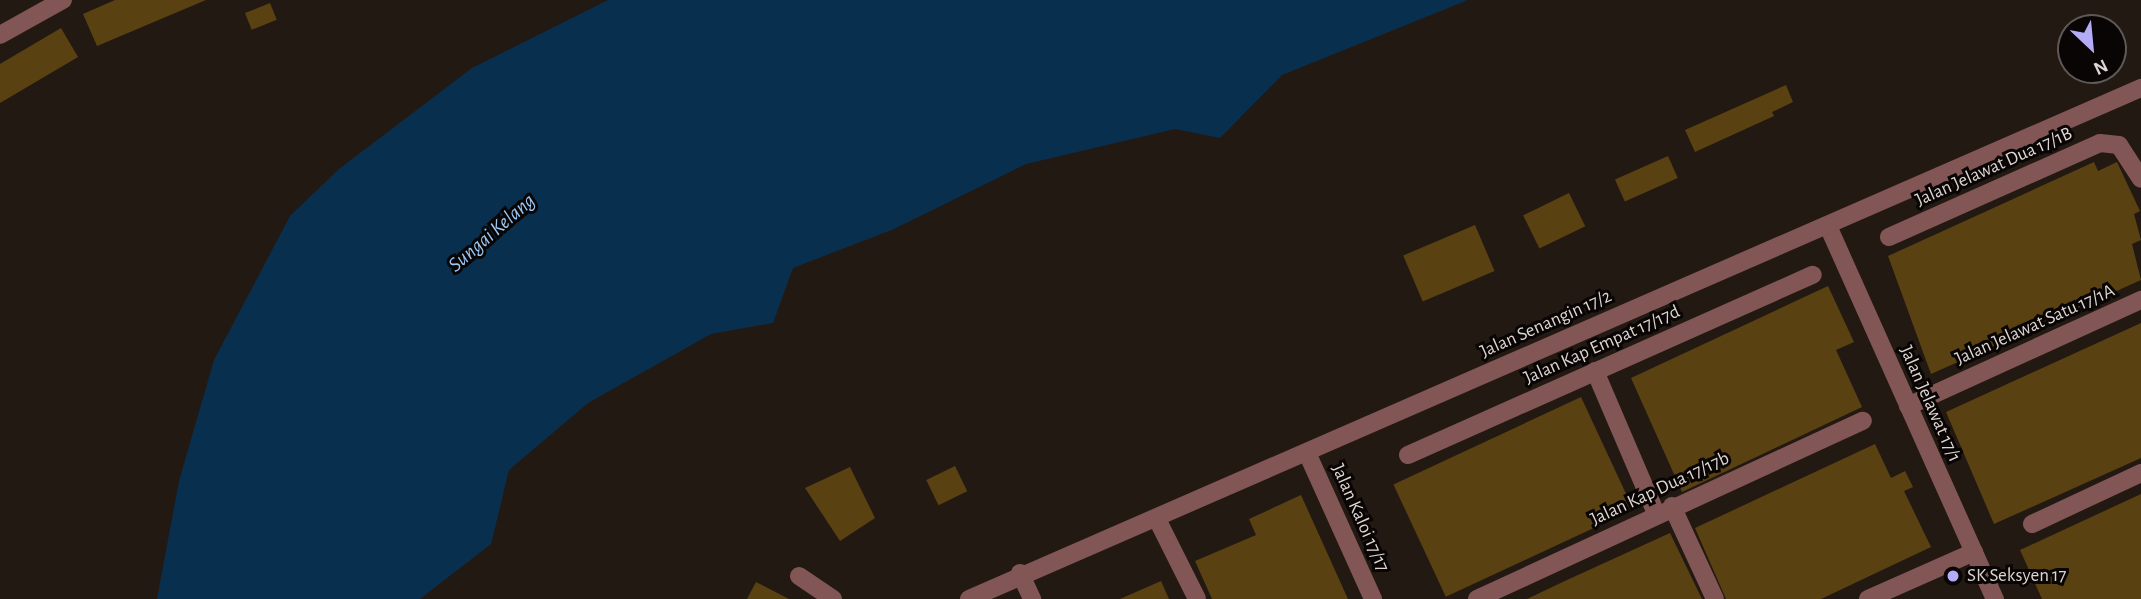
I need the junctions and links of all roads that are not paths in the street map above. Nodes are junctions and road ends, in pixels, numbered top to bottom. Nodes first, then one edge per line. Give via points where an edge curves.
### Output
1 (63, 0) edge
2 (0, 35) edge
3 (2141, 88) edge
4 (2141, 179) edge
5 (1828, 226) junction
6 (1889, 237) dead end
7 (1813, 275) dead end
8 (2141, 300) edge
9 (1595, 371) junction
10 (1908, 406) junction
11 (1863, 421) dead end
12 (1308, 455) junction
13 (1408, 455) dead end
14 (2141, 472) edge
15 (1664, 509) junction
16 (1157, 519) junction
17 (2032, 524) dead end
18 (1974, 552) junction
19 (1020, 573) junction
20 (799, 576) dead end
21 (833, 599) edge
22 (969, 599) edge
23 (1032, 599) edge
24 (1197, 599) edge
25 (1373, 599) edge
26 (1477, 599) edge
27 (1715, 599) edge
28 (1868, 599) edge
29 (1995, 599) edge

1 - 2 street
3 - 5 street, Jalan Senangin 17/2
4 - 6 street, Jalan Jelawat Dua 17/1B via 2119,145 2100,143
5 - 10 street, Jalan Jelawat 17/1
5 - 12 street, Jalan Senangin 17/2
7 - 9 street, Jalan Kap Empat 17/17d
8 - 10 street, Jalan Jelawat Satu 17/1A
9 - 13 street, Jalan Kap Empat 17/17d
9 - 15 street
10 - 18 street, Jalan Jelawat 17/1
11 - 15 street, Jalan Kap Dua 17/17b
12 - 16 street, Jalan Senangin 17/2
12 - 25 street, Jalan Kaloi 17/17
14 - 17 street
15 - 26 street, Jalan Kap Dua 17/17b
15 - 27 street
16 - 19 street, Jalan Senangin 17/2
16 - 24 street
18 - 28 street
18 - 29 street, Jalan Jelawat 17/1
19 - 22 street, Jalan Senangin 17/2
19 - 23 street
20 - 21 street

